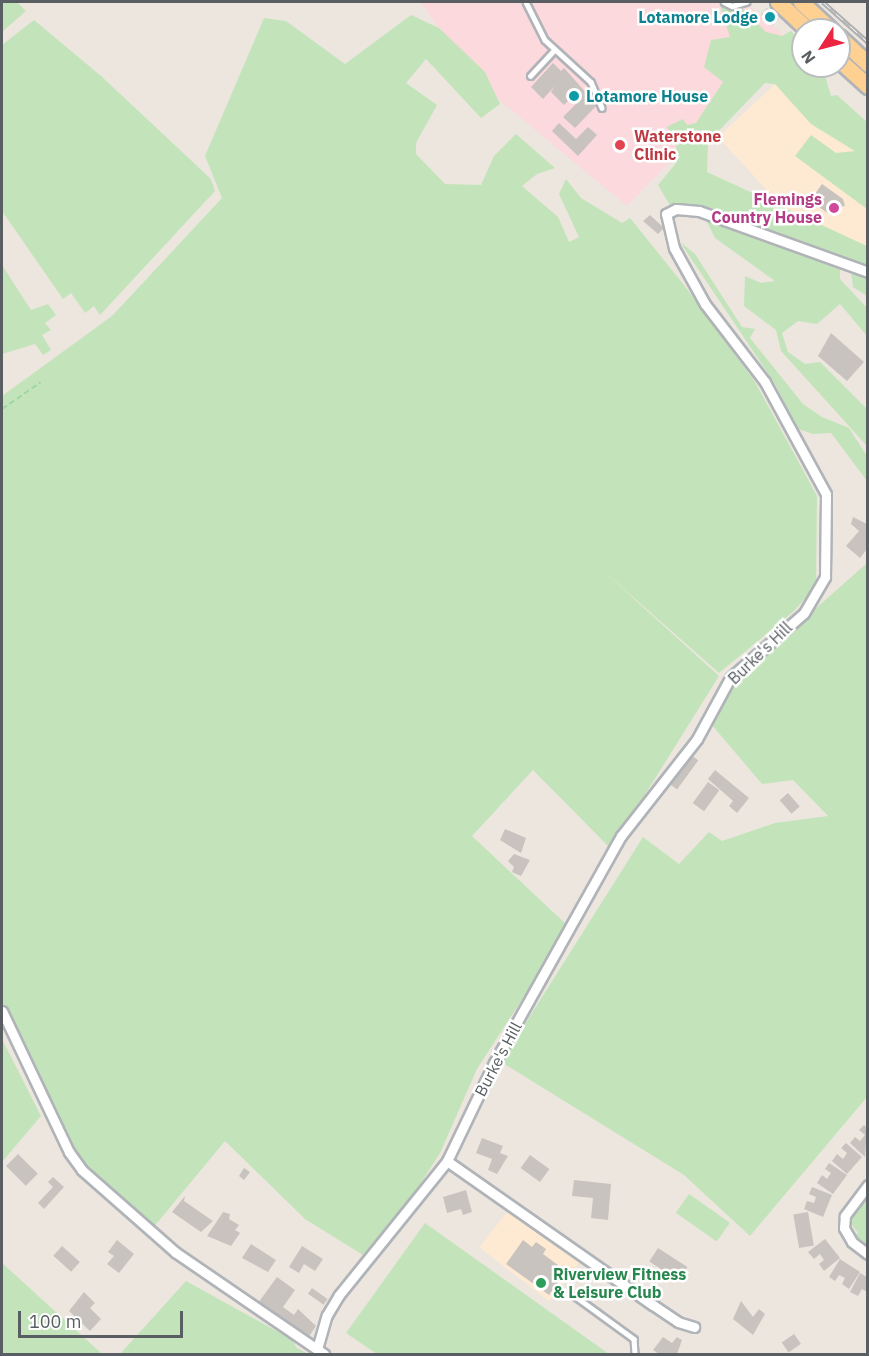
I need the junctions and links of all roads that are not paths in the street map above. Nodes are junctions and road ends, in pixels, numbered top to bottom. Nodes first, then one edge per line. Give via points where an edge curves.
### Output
1 (526, 2) edge
2 (724, 2) edge
3 (746, 2) edge
4 (778, 2) edge
5 (801, 2) edge
6 (795, 18) edge
7 (818, 18) edge
8 (851, 49) edge
9 (554, 51) junction
10 (867, 64) edge
11 (851, 72) edge
12 (530, 76) dead end
13 (867, 87) edge
14 (602, 108) dead end
15 (867, 272) edge
16 (2, 1011) edge
17 (447, 1161) junction
18 (867, 1185) edge
19 (867, 1254) edge
20 (575, 1296) dead end
21 (694, 1327) dead end
22 (320, 1352) edge
23 (635, 1354) edge

1 - 9 lane
2 - 3 lane via 732,6
4 - 6 highway
5 - 7 highway
8 - 10 highway
9 - 12 lane
9 - 14 lane via 591,82
11 - 13 highway
15 - 17 street, Burke's Hill via 699,211 681,209 666,214 674,248 705,304 765,382 826,494 825,577 804,613 730,678 698,739 621,836 494,1063
16 - 22 street via 69,1152 82,1170 169,1247
17 - 21 street via 678,1322
17 - 22 street, Burke's Hill via 339,1295 327,1315
18 - 19 street via 844,1216 844,1228 852,1242
20 - 23 lane via 632,1337

